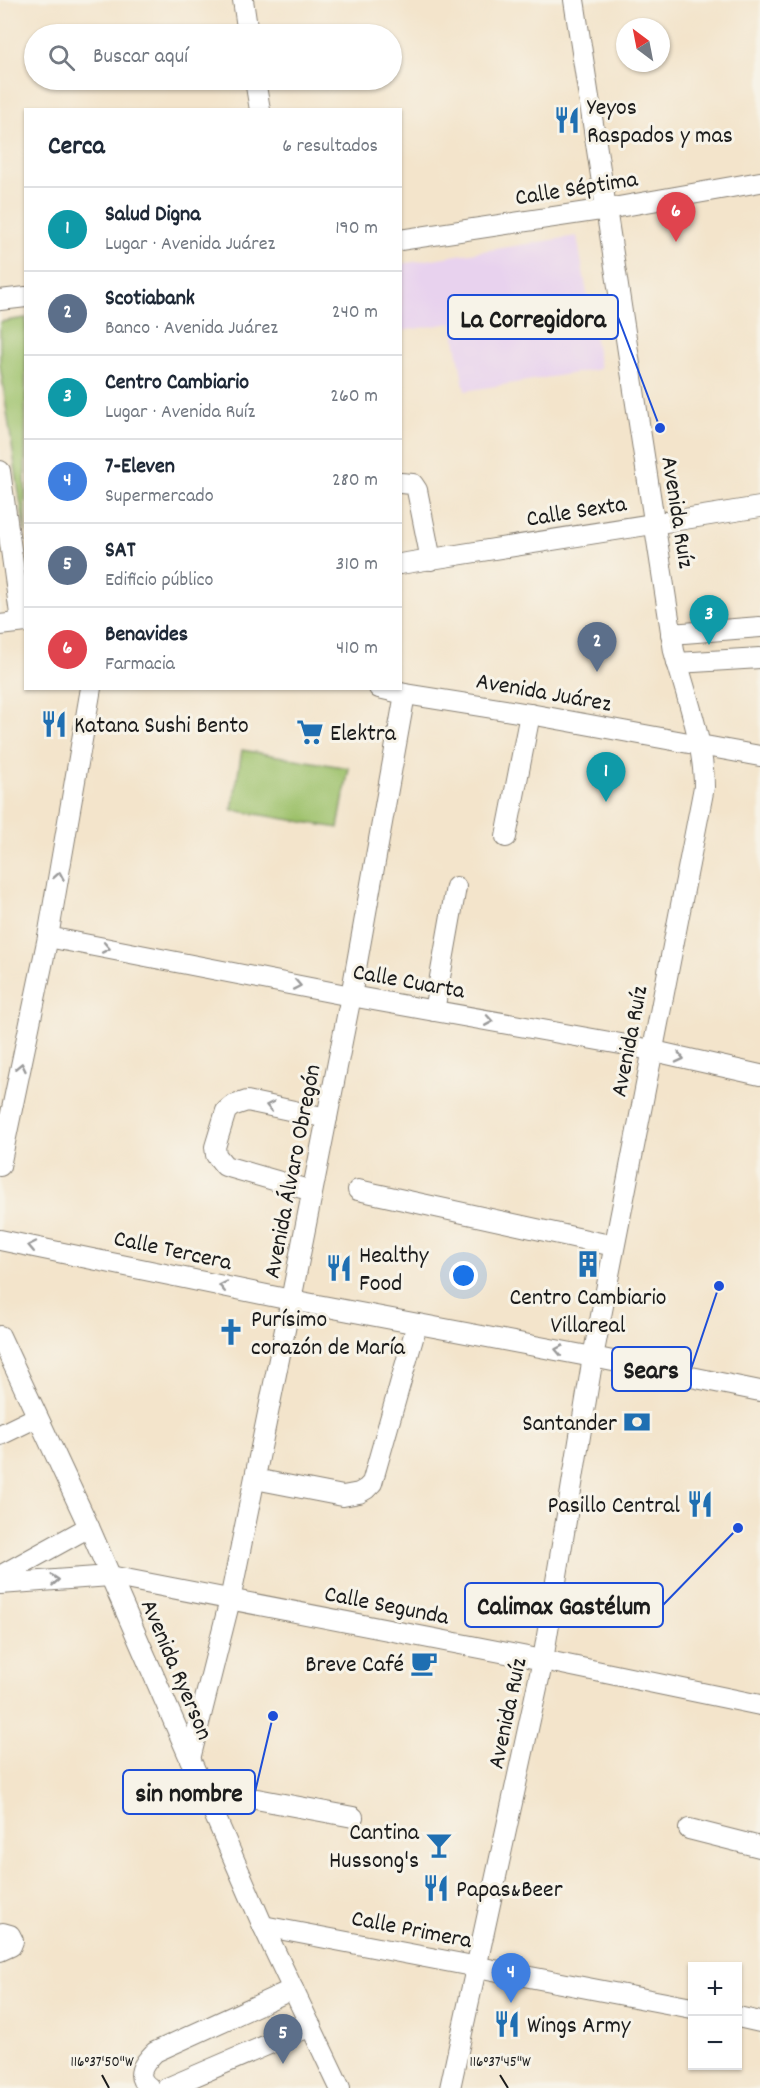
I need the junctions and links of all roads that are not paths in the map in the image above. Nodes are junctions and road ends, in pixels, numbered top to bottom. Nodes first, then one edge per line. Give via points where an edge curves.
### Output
1 (243, 0) edge
2 (574, 0) edge
3 (247, 24) edge
4 (257, 90) edge
5 (260, 108) edge
6 (760, 182) edge
7 (607, 209) junction
8 (402, 240) edge
9 (24, 297) edge
10 (0, 300) edge
11 (0, 471) edge
12 (402, 483) edge
13 (760, 507) edge
14 (655, 524) junction
15 (431, 560) junction
16 (402, 564) edge
17 (23, 622) edge
18 (0, 625) edge
19 (760, 627) edge
20 (671, 634) junction
21 (760, 658) edge
22 (677, 663) junction
23 (91, 690) edge
24 (388, 690) edge
25 (405, 694) junction
26 (530, 714) junction
27 (699, 745) junction
28 (760, 756) edge
29 (506, 837) dead end
30 (456, 887) dead end
31 (48, 937) junction
32 (351, 996) junction
33 (434, 1011) junction
34 (652, 1051) junction
35 (760, 1075) edge
36 (327, 1118) junction
37 (0, 1166) edge
38 (358, 1190) dead end
39 (312, 1191) junction
40 (0, 1240) edge
41 (614, 1246) junction
42 (291, 1300) junction
43 (417, 1324) junction
44 (0, 1336) edge
45 (593, 1357) junction
46 (760, 1390) edge
47 (38, 1417) junction
48 (0, 1435) edge
49 (255, 1479) junction
50 (89, 1527) junction
51 (0, 1576) edge
52 (110, 1576) junction
53 (0, 1584) edge
54 (230, 1600) junction
55 (543, 1660) junction
56 (760, 1705) edge
57 (190, 1759) junction
58 (203, 1789) junction
59 (352, 1817) dead end
60 (689, 1829) dead end
61 (760, 1847) edge
62 (263, 1926) junction
63 (0, 1934) edge
64 (0, 1951) edge
65 (478, 1966) junction
66 (293, 1989) junction
67 (688, 2007) edge
68 (742, 2018) edge
69 (760, 2022) edge
70 (311, 2026) junction
71 (150, 2088) edge
72 (167, 2088) edge
73 (340, 2088) edge
74 (450, 2088) edge

1 - 3 street
2 - 7 street, Avenida Ruíz
4 - 5 street
6 - 7 street, Calle Séptima
7 - 8 street, Calle Séptima
7 - 14 street, Avenida Ruíz
9 - 10 street
11 - 17 street
12 - 15 street via 413,484 417,490
13 - 14 street, Calle Sexta
14 - 15 street, Calle Sexta
14 - 20 street, Avenida Ruíz
15 - 16 street, Calle Sexta
17 - 18 street
19 - 20 street
20 - 22 street, Avenida Ruíz
21 - 22 street
22 - 27 street, Avenida Ruíz
31 -> 23 street
24 - 25 street, Avenida Juárez
25 - 26 street, Avenida Juárez
25 - 32 street, Avenida Álvaro Obregón
26 - 27 street, Avenida Juárez
26 - 29 street
27 - 28 street, Avenida Juárez
27 - 34 street, Avenida Ruíz via 704,787
30 - 33 street
31 -> 32 street, Calle Cuarta
37 -> 31 street
32 - 33 street, Calle Cuarta
32 - 36 street, Avenida Álvaro Obregón
33 -> 34 street, Calle Cuarta
34 -> 35 street, Calle Cuarta
34 - 41 street, Avenida Ruíz
36 - 39 street, Avenida Álvaro Obregón
36 -> 39 street via 255,1102 239,1103 226,1111 215,1146 216,1155 225,1166
38 - 41 street
39 - 42 street, Avenida Álvaro Obregón
42 -> 40 street, Calle Tercera
41 - 45 street, Avenida Ruíz
42 - 43 street, Calle Tercera
42 - 49 street, Avenida Álvaro Obregón
45 -> 43 street, Calle Tercera
43 - 49 street via 372,1483 366,1489 343,1496
44 - 47 street, Avenida Ryerson
45 - 46 street, Calle Tercera
45 - 55 street, Avenida Ruíz
47 - 48 street
47 - 50 street, Avenida Ryerson
49 - 54 street, Avenida Álvaro Obregón
50 - 51 street
50 - 52 street, Avenida Ryerson
53 -> 52 street, Calle Segunda
52 - 54 street, Calle Segunda
52 - 57 street, Avenida Ryerson
54 - 55 street, Calle Segunda
54 - 57 street, Avenida Álvaro Obregón
55 - 56 street, Calle Segunda
55 - 65 street, Avenida Ruíz
57 - 58 street, Avenida Ryerson
58 - 59 street
58 - 62 street, Avenida Ryerson
60 - 61 street
62 - 65 street, Calle Primera
62 - 66 street, Avenida Ryerson
63 - 64 street via 10,1935 13,1941
65 - 67 street, Calle Primera
65 - 74 street, Avenida Ruíz
66 - 70 street, Avenida Ryerson
66 - 71 street via 155,2052 140,2070 141,2078
68 - 69 street
70 - 72 street
70 - 73 street, Avenida Ryerson

